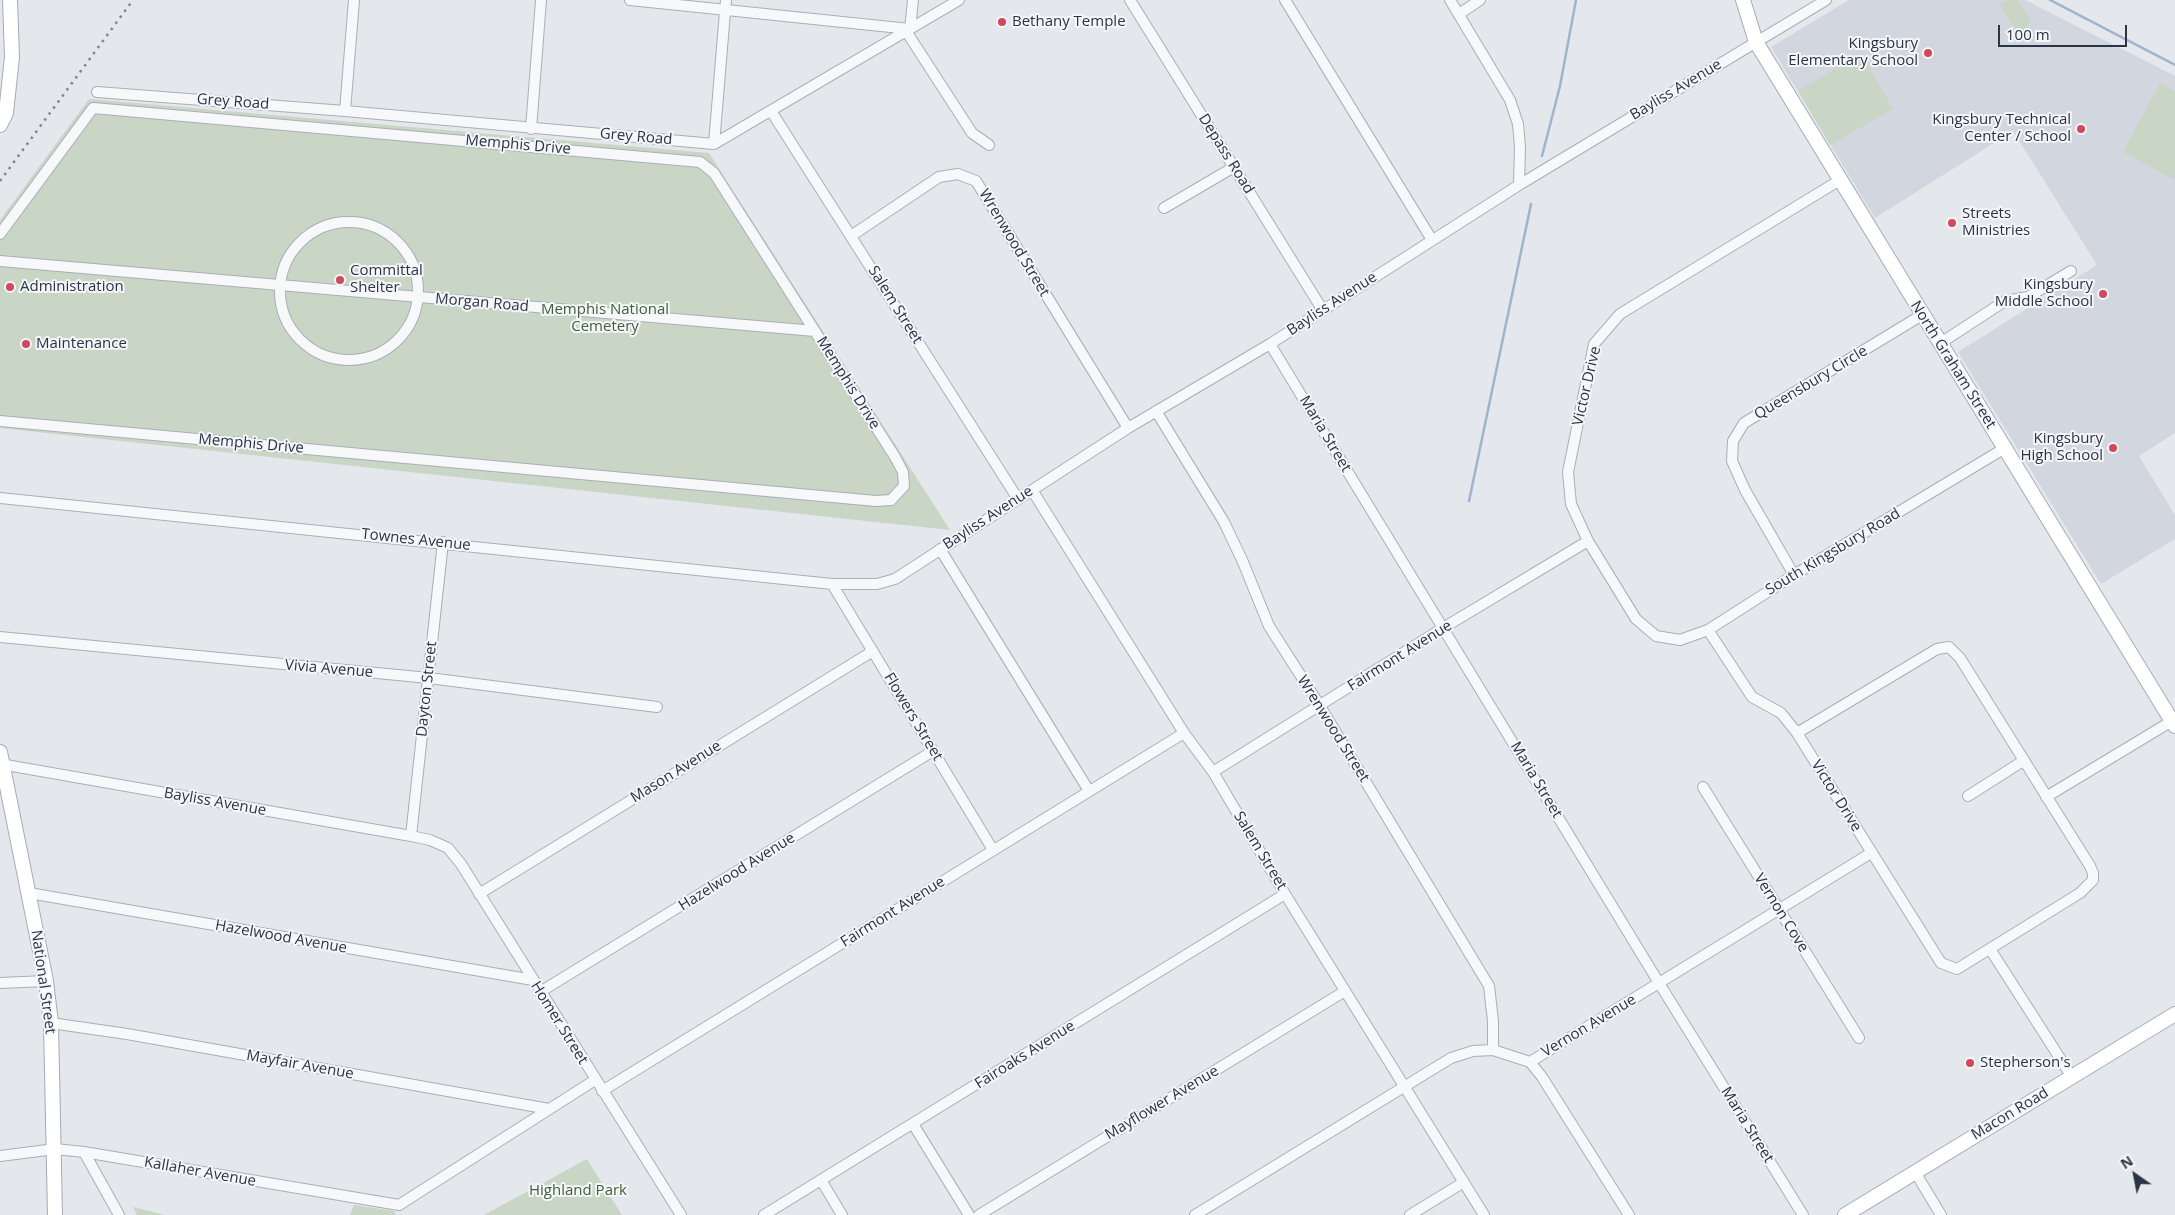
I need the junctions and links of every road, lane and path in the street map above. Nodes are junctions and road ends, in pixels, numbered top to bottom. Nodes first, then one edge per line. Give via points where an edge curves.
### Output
1 (10, 0) edge
2 (354, 0) edge
3 (541, 0) edge
4 (630, 0) edge
5 (913, 0) edge
6 (958, 0) edge
7 (1130, 0) edge
8 (1285, 0) edge
9 (1450, 0) edge
10 (1480, 0) edge
11 (1743, 0) edge
12 (1826, 0) edge
13 (726, 4) edge
14 (1459, 14) junction
15 (908, 30) junction
16 (1756, 42) junction
17 (5, 76) edge
18 (97, 92) dead end
19 (345, 111) junction
20 (771, 111) junction
21 (0, 125) edge
22 (531, 129) junction
23 (714, 144) junction
24 (989, 145) dead end
25 (1234, 167) junction
26 (1840, 180) junction
27 (1518, 185) junction
28 (1164, 208) dead end
29 (0, 234) edge
30 (851, 236) junction
31 (1432, 240) junction
32 (0, 261) edge
33 (2071, 271) dead end
34 (280, 286) junction
35 (418, 298) junction
36 (1322, 309) junction
37 (1922, 315) junction
38 (815, 330) junction
39 (1270, 344) junction
40 (1939, 344) junction
41 (1156, 411) junction
42 (0, 421) edge
43 (1128, 428) junction
44 (2005, 448) junction
45 (1032, 490) junction
46 (0, 498) edge
47 (1018, 499) junction
48 (1588, 540) junction
49 (443, 542) junction
50 (940, 549) junction
51 (1794, 575) junction
52 (832, 584) junction
53 (1444, 628) junction
54 (1708, 630) junction
55 (1656, 635) joint
56 (0, 637) edge
57 (874, 651) junction
58 (429, 678) junction
59 (1320, 706) junction
60 (657, 707) dead end
61 (2174, 723) edge
62 (1184, 733) junction
63 (1797, 733) junction
64 (933, 751) junction
65 (1, 760) edge
66 (2023, 761) junction
67 (1213, 772) junction
68 (1704, 787) dead end
69 (1089, 791) junction
70 (1968, 796) dead end
71 (2046, 797) junction
72 (411, 836) junction
73 (430, 840) joint
74 (994, 850) junction
75 (1871, 853) junction
76 (29, 893) junction
77 (479, 894) junction
78 (1285, 894) junction
79 (1779, 909) junction
80 (1990, 949) junction
81 (533, 980) junction
82 (46, 981) junction
83 (0, 983) edge
84 (1659, 983) junction
85 (1345, 991) junction
86 (540, 992) junction
87 (2175, 1014) edge
88 (51, 1023) junction
89 (1859, 1038) dead end
90 (1493, 1050) junction
91 (1530, 1062) junction
92 (2072, 1077) junction
93 (595, 1080) junction
94 (1404, 1086) junction
95 (602, 1091) junction
96 (549, 1110) junction
97 (913, 1124) junction
98 (55, 1149) junction
99 (84, 1152) junction
100 (0, 1156) edge
101 (1915, 1172) junction
102 (821, 1180) junction
103 (1464, 1182) junction
104 (55, 1215) edge
105 (119, 1215) edge
106 (681, 1215) edge
107 (764, 1215) edge
108 (842, 1215) edge
109 (969, 1215) edge
110 (979, 1215) edge
111 (1195, 1215) edge
112 (1410, 1215) edge
113 (1484, 1215) edge
114 (1629, 1215) edge
115 (1803, 1215) edge
116 (1845, 1215) edge
117 (1941, 1215) edge

1 - 17 main road via 12,57
2 - 19 street
3 - 22 street
4 - 13 street
5 - 15 street
6 - 15 street
7 - 25 street, Depass Road
8 - 31 street
9 - 14 street
10 - 14 street
11 - 16 main road, North Graham Street
12 - 16 street, Bayliss Avenue
13 - 15 street
13 - 23 street
14 - 27 street via 1510,100 1518,124
15 - 20 street
15 - 24 street via 972,133
16 - 26 main road, North Graham Street
16 - 27 street, Bayliss Avenue
17 - 21 main road via 6,113
18 - 19 street, Grey Road
19 - 22 street, Grey Road
20 - 23 street
20 - 30 street, Salem Street
22 - 23 street, Grey Road
25 - 28 street
25 - 36 street, Depass Road
26 - 37 main road, North Graham Street
26 - 48 street, Victor Drive via 1620,314 1594,344 1568,472 1571,504
27 - 31 street, Bayliss Avenue
29 - 38 street, Memphis Drive via 93,108 700,162 714,173
30 - 43 street, Wrenwood Street via 939,178 958,174 976,181
30 - 47 street, Salem Street
31 - 36 street, Bayliss Avenue
32 - 34 street, Morgan Road
33 - 40 street via 2028,298 2005,301
34 - 35 street, Morgan Road
34 - 35 street via 282,310 292,331 309,348 331,358 355,360 378,354 398,340 412,321
34 - 35 street via 285,265 296,246 313,232 333,224 355,222 376,227 395,239 417,276
35 - 38 street, Morgan Road
36 - 39 street, Bayliss Avenue
37 - 40 main road, North Graham Street
37 - 51 street, Queensbury Circle via 1744,423 1732,441 1732,462
38 - 42 street, Memphis Drive via 903,472 904,486 891,500
39 - 41 street, Bayliss Avenue
39 - 53 street, Maria Street
40 - 44 main road, North Graham Street
41 - 43 street, Bayliss Avenue
41 - 59 street, Wrenwood Street via 1224,522 1269,626
43 - 45 street, Bayliss Avenue
44 - 51 street, South Kingsbury Road
44 - 61 main road, North Graham Street
45 - 47 street, Bayliss Avenue
45 - 62 street, Salem Street
46 - 49 street, Townes Avenue
47 - 50 street, Bayliss Avenue
48 - 53 street, Fairmont Avenue
48 - 55 street, Victor Drive via 1636,619
49 - 52 street, Townes Avenue
49 - 58 street, Dayton Street
50 - 52 street, Bayliss Avenue via 886,582
50 - 69 street
51 - 54 street, South Kingsbury Road
52 - 57 street, Flowers Street
53 - 59 street, Fairmont Avenue
53 - 84 street, Maria Street
54 - 55 street, South Kingsbury Road via 1680,640
54 - 63 street, Victor Drive via 1752,698 1781,713
56 - 58 street, Vivia Avenue
57 - 64 street, Flowers Street
57 - 77 street, Mason Avenue
58 - 60 street, Vivia Avenue
58 - 72 street, Dayton Street
59 - 67 street, Fairmont Avenue
59 - 90 street, Wrenwood Street via 1489,986 1494,1021
61 - 71 street
62 - 67 street, Salem Street
62 - 69 street, Fairmont Avenue
63 - 66 street via 1937,649 1949,647 1960,658
63 - 75 street, Victor Drive
64 - 74 street, Flowers Street
64 - 86 street, Hazelwood Avenue
65 - 72 street, Bayliss Avenue
65 - 76 main road, National Street
66 - 70 street
66 - 71 street
67 - 78 street, Salem Street
68 - 79 street, Vernon Cove
69 - 74 street, Fairmont Avenue
71 - 80 street via 2093,873 2093,880 2080,893
72 - 73 street, Bayliss Avenue
73 - 77 street, Homer Street via 453,852
74 - 95 street, Fairmont Avenue
75 - 79 street, Vernon Avenue
75 - 80 street, Victor Drive via 1940,963 1957,969
76 - 81 street, Hazelwood Avenue
76 - 82 main road, National Street
77 - 81 street, Homer Street
78 - 85 street, Salem Street
78 - 97 street, Fairoaks Avenue
79 - 84 street, Vernon Avenue
79 - 89 street, Vernon Cove
80 - 92 street
81 - 86 street, Homer Street
82 - 83 street
82 - 88 main road, National Street
84 - 91 street, Vernon Avenue
84 - 115 street, Maria Street
85 - 94 street, Salem Street
85 - 110 street, Mayflower Avenue
86 - 93 street, Homer Street
87 - 92 main road, Macon Road
88 - 96 street, Mayfair Avenue
88 - 98 main road, National Street
90 - 91 street, Vernon Avenue
90 - 94 street, Vernon Avenue via 1473,1051 1451,1058
91 - 114 street
92 - 101 main road, Macon Road
93 - 95 street, Homer Street
93 - 96 street
94 - 103 street, Salem Street
94 - 111 street, Vernon Avenue
95 - 106 street, Homer Street
96 - 99 street, Kallaher Avenue via 399,1205
97 - 102 street, Fairoaks Avenue
97 - 109 street
98 - 99 street, Kallaher Avenue
98 - 100 street, Kallaher Avenue
98 - 104 main road, National Street
99 - 105 street
101 - 116 main road, Macon Road
101 - 117 street
102 - 107 street, Fairoaks Avenue
102 - 108 street
103 - 112 street
103 - 113 street, Salem Street

